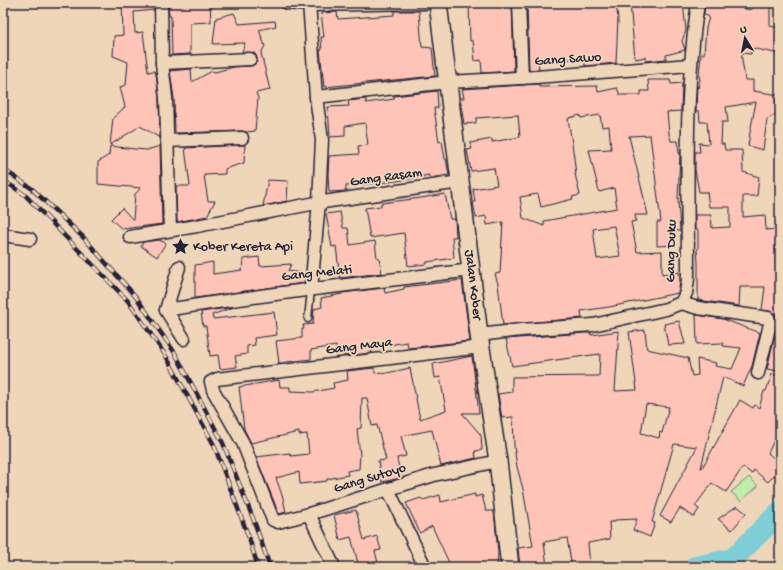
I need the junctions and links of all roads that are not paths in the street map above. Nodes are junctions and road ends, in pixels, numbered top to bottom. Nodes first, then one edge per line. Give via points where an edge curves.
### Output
1 (161, 3) edge
2 (287, 3) edge
3 (426, 3) edge
4 (438, 3) edge
5 (519, 3) edge
6 (698, 3) edge
7 (309, 4) edge
8 (250, 59) dead end
9 (162, 63) junction
10 (690, 65) junction
11 (522, 78) junction
12 (448, 82) junction
13 (316, 97) junction
14 (242, 138) dead end
15 (167, 141) junction
16 (460, 182) junction
17 (315, 203) junction
18 (170, 230) junction
19 (3, 235) edge
20 (130, 237) dead end
21 (30, 239) dead end
22 (180, 267) dead end
23 (471, 270) junction
24 (311, 290) junction
25 (681, 303) junction
26 (166, 310) junction
27 (308, 319) dead end
28 (184, 339) dead end
29 (480, 341) junction
30 (758, 373) dead end
31 (498, 461) junction
32 (388, 489) junction
33 (309, 514) junction
34 (334, 567) edge
35 (425, 567) edge
36 (510, 567) edge

1 - 9 street
2 - 7 street
3 - 7 street
4 - 12 street, Jalan Kober
5 - 11 street
6 - 10 street, Gang Duku
7 - 13 street
8 - 9 street
9 - 15 street
10 - 11 street, Gang Sawo
10 - 25 street, Gang Duku via 687,157 688,279 686,294
11 - 12 street, Gang Sawo
12 - 13 street, Gang Sawo
12 - 16 street, Jalan Kober
13 - 17 street via 322,140
14 - 15 street
15 - 18 street
16 - 17 street, Gang Rasam
16 - 23 street, Jalan Kober
17 - 18 street, Gang Rasam
17 - 24 street
18 - 20 street, Gang Rasam
19 - 21 street
22 - 26 street
23 - 24 street, Gang Melati
23 - 29 street, Jalan Kober
24 - 26 street, Gang Melati
24 - 27 lane
25 - 29 street, Gang Duku via 666,309 593,325 521,330
25 - 30 street via 698,308 768,318 770,324
26 - 28 street
29 - 31 street, Jalan Kober
29 - 33 street, Gang Maya via 217,379 212,382 213,390 243,443 273,520 278,522
31 - 32 street, Gang Sutoyo via 434,475
31 - 36 street, Jalan Kober
32 - 33 street, Gang Sutoyo
32 - 35 street
33 - 34 street

